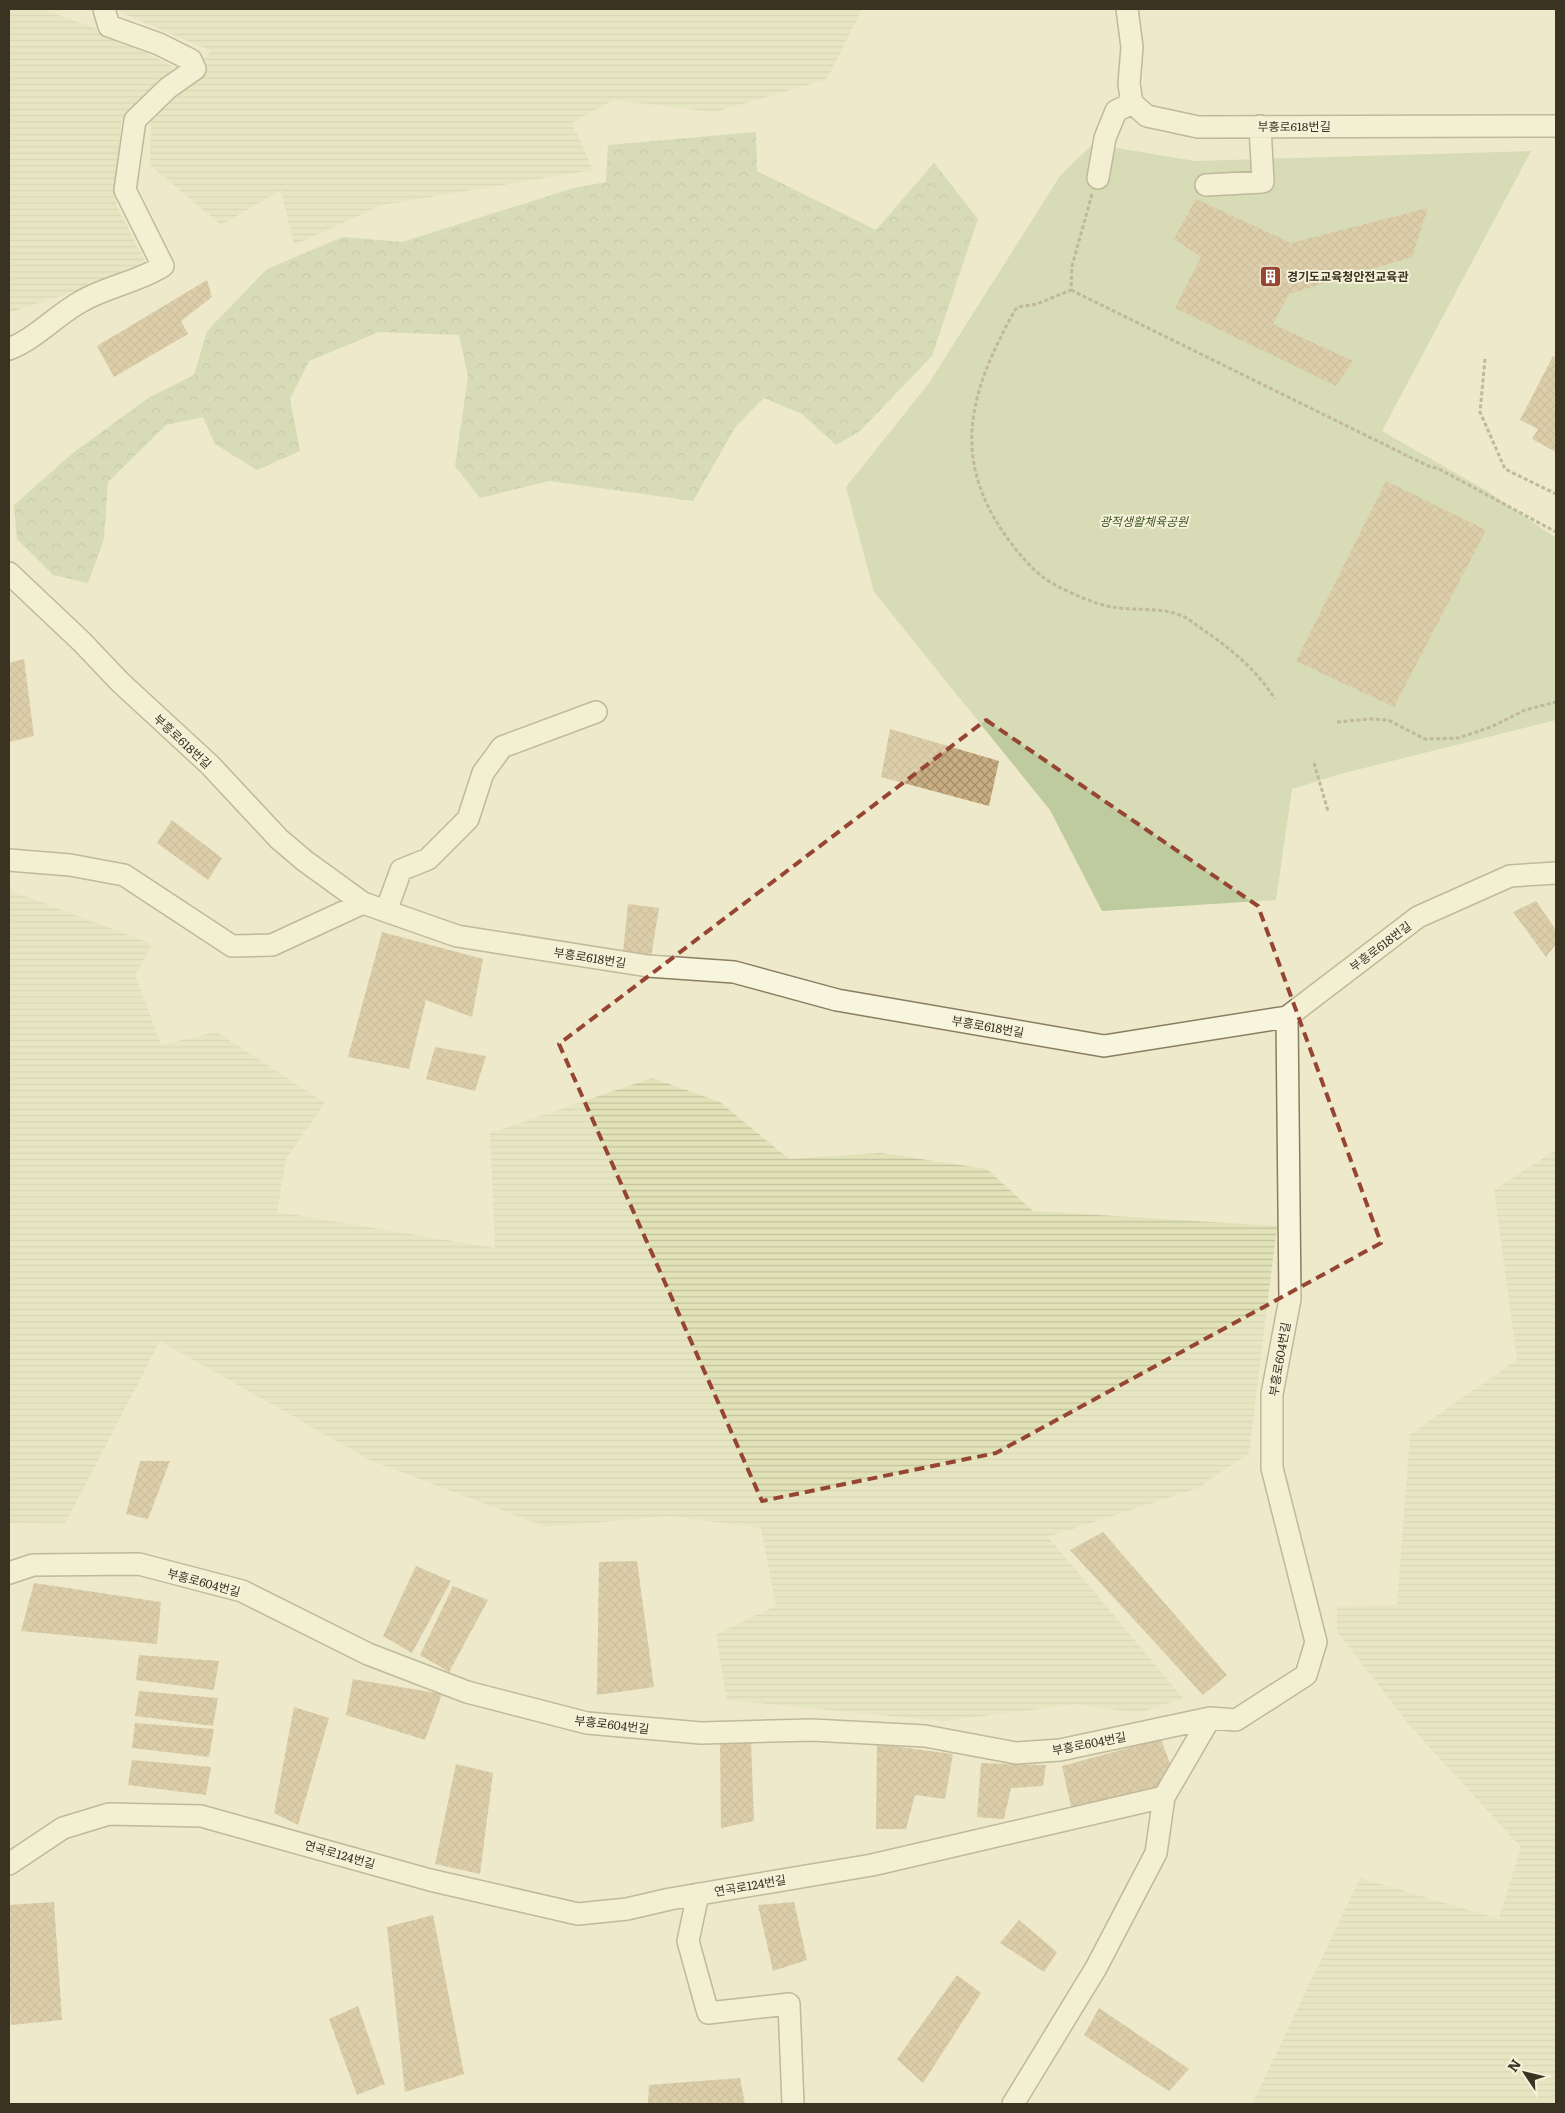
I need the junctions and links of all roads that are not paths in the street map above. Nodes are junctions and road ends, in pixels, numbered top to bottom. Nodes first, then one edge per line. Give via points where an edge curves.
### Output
1 (104, 9) edge
2 (1127, 9) edge
3 (1132, 104) junction
4 (1260, 126) junction
5 (1556, 126) edge
6 (1108, 132) junction
7 (1087, 139) dead end
8 (1098, 178) road end
9 (1206, 185) dead end
10 (9, 349) edge
11 (9, 573) edge
12 (596, 712) dead end
13 (9, 860) edge
14 (1556, 873) edge
15 (363, 903) junction
16 (386, 911) junction
17 (1287, 1017) junction
18 (9, 1573) edge
19 (1210, 1718) junction
20 (1164, 1797) junction
21 (9, 1864) edge
22 (698, 1894) junction
23 (793, 2104) edge
24 (1013, 2104) edge

1 - 10 street via 109,26 159,44 191,60 195,69 168,88 135,120 126,190 163,266 81,301 26,343
2 - 3 street via 1132,47 1129,84
3 - 4 street, 부흥로618번길 via 1147,116 1198,127
3 - 6 street via 1116,111
4 - 5 street, 부흥로618번길
4 - 9 street via 1263,182
6 - 7 street
6 - 8 street
11 - 15 street, 부흥로618번길 via 210,765 279,838
12 - 16 street via 502,747 483,773 468,819 428,859 401,870
13 - 15 street via 70,865 124,875 232,946 272,945
14 - 17 street, 부흥로618번길 via 1489,877 1418,917
15 - 16 street, 부흥로618번길
16 - 17 street, 부흥로618번길 via 457,936 648,966 734,972 838,1000 1104,1046
17 - 19 street, 부흥로604번길 via 1290,1299 1272,1394 1272,1468 1316,1642 1306,1675 1236,1720
18 - 19 street, 부흥로604번길 via 33,1565 139,1564 242,1592 368,1654 467,1692 588,1723 701,1733 812,1730 924,1736 1016,1753 1060,1750
19 - 20 street
20 - 22 street, 연곡로124번길 via 872,1865
20 - 24 street via 1156,1853 1096,1968
21 - 22 street, 연곡로124번길 via 62,1828 109,1814 201,1816 430,1880 578,1914 627,1909
22 - 23 street via 688,1940 708,2014 789,2004

